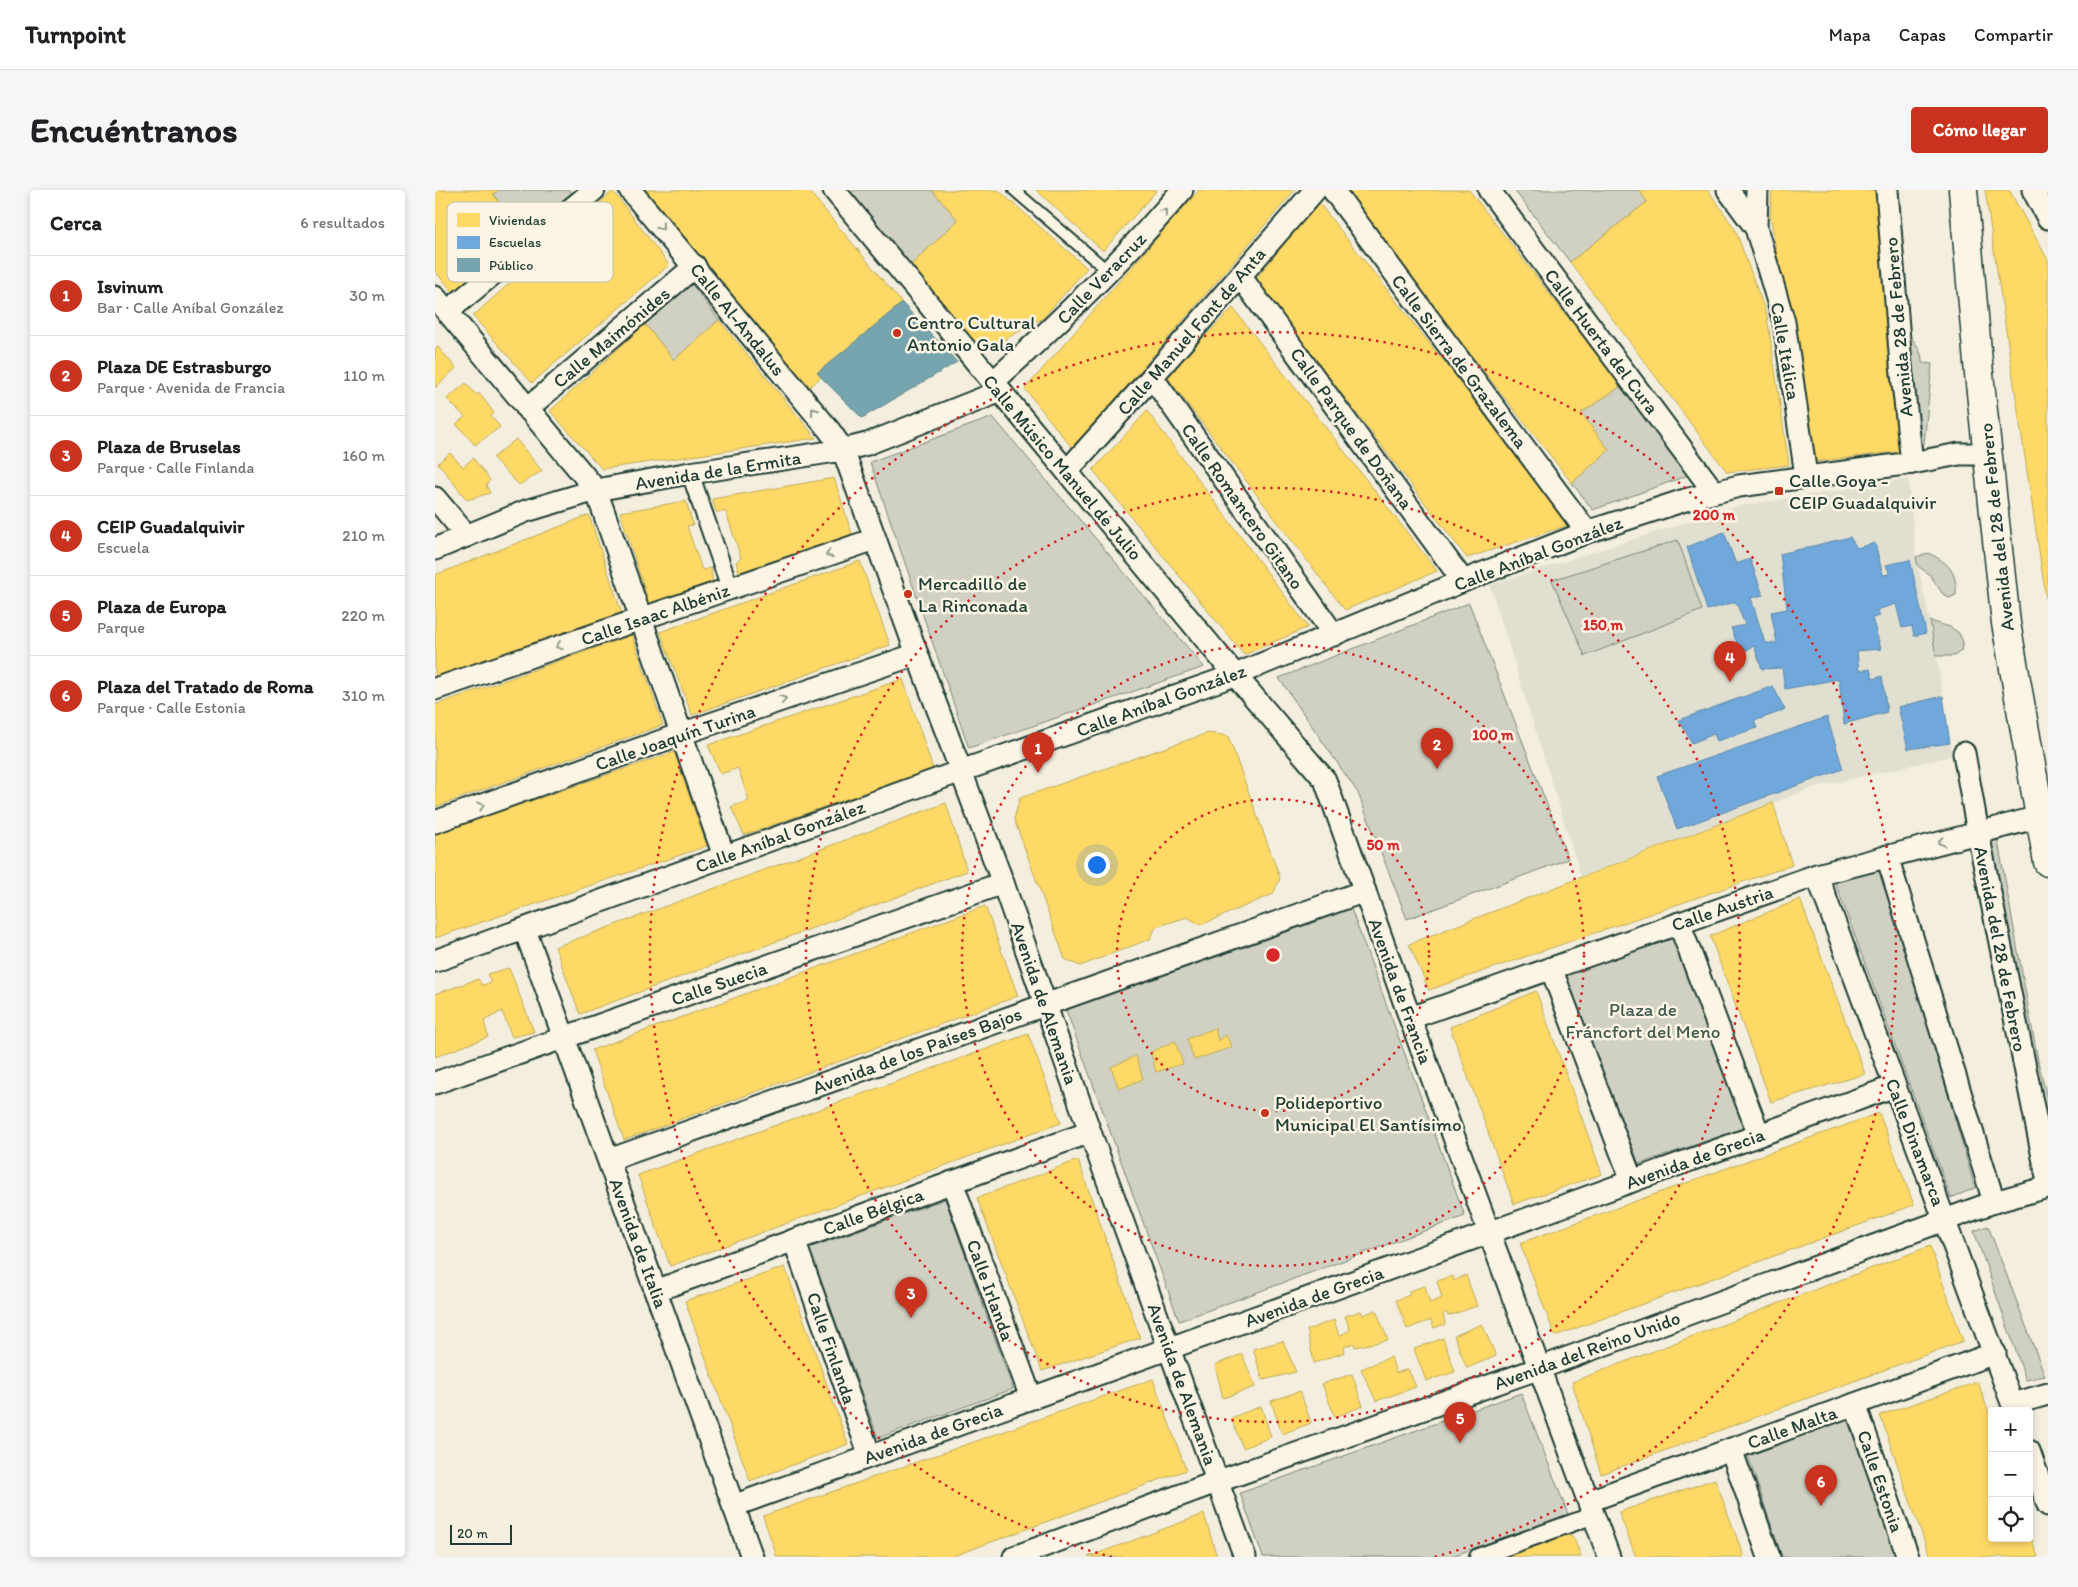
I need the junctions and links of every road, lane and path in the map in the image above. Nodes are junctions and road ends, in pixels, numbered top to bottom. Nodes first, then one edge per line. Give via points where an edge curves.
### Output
1 (594, 190) edge
2 (630, 190) edge
3 (1015, 190) edge
4 (1182, 190) edge
5 (1315, 190) edge
6 (1333, 190) edge
7 (1489, 190) edge
8 (1728, 190) edge
9 (1757, 190) edge
10 (1887, 190) edge
11 (1963, 190) edge
12 (2033, 190) edge
13 (840, 192) edge
14 (578, 202) edge
15 (2048, 218) edge
16 (1756, 228) junction
17 (695, 266) junction
18 (1109, 272) junction
19 (1240, 276) junction
20 (471, 282) edge
21 (441, 304) edge
22 (1152, 377) junction
23 (997, 387) junction
24 (527, 409) junction
25 (843, 450) junction
26 (1987, 454) junction
27 (1912, 463) junction
28 (1067, 471) junction
29 (690, 473) junction
30 (1806, 476) junction
31 (595, 490) junction
32 (1714, 492) junction
33 (435, 498) edge
34 (1587, 532) junction
35 (467, 536) junction
36 (875, 539) junction
37 (435, 549) edge
38 (1463, 581) junction
39 (730, 588) junction
40 (640, 619) junction
41 (1334, 635) junction
42 (917, 654) junction
43 (1235, 675) junction
44 (435, 689) edge
45 (681, 734) junction
46 (1964, 753) dead end
47 (961, 771) junction
48 (2039, 817) junction
49 (435, 822) edge
50 (1978, 833) junction
51 (724, 856) junction
52 (1887, 856) junction
53 (2048, 862) edge
54 (1817, 875) junction
55 (1003, 883) junction
56 (1365, 891) junction
57 (1679, 923) junction
58 (525, 930) junction
59 (435, 961) edge
60 (1551, 968) junction
61 (1045, 1004) junction
62 (1410, 1018) junction
63 (564, 1037) junction
64 (435, 1084) edge
65 (1895, 1086) junction
66 (1090, 1132) junction
67 (1759, 1135) junction
68 (609, 1160) junction
69 (1632, 1181) junction
70 (951, 1182) junction
71 (2048, 1182) edge
72 (2048, 1187) edge
73 (1994, 1202) junction
74 (1945, 1220) junction
75 (1491, 1232) junction
76 (794, 1240) junction
77 (655, 1291) junction
78 (1169, 1348) junction
79 (1995, 1353) junction
80 (1540, 1368) junction
81 (2048, 1394) edge
82 (1031, 1398) junction
83 (1855, 1404) junction
84 (2014, 1407) edge
85 (2016, 1407) edge
86 (1731, 1449) junction
87 (2029, 1452) edge
88 (870, 1456) junction
89 (1219, 1481) junction
90 (2048, 1505) edge
91 (733, 1506) junction
92 (1591, 1508) junction
93 (751, 1557) edge
94 (1014, 1557) edge
95 (1245, 1557) edge
96 (1478, 1557) edge
97 (1609, 1557) edge
98 (1769, 1557) edge
99 (1908, 1557) edge

1 - 14 street
2 -> 17 street, Calle Al-Andalus
3 - 18 lane
18 -> 4 street, Calle Veracruz
5 - 19 street, Calle Manuel Font de Anta
6 - 34 street, Calle Sierra de Grazalema
7 - 32 street, Calle Huerta del Cura
8 - 16 street
9 - 16 street
10 - 27 street, Avenida 28 de Febrero
11 - 26 main road, Avenida del 28 de Febrero
12 - 15 street
13 - 23 street, Calle Músico Manuel de Julio
16 - 30 street, Calle Itálica via 1784,322
17 - 24 street, Calle Maimónides
25 -> 17 street, Calle Al-Andalus
18 - 23 street, Calle Veracruz
19 - 22 street, Calle Manuel Font de Anta
19 - 38 street, Calle Parque de Doñana
20 - 21 street
21 - 24 street
22 - 28 street, Calle Manuel Font de Anta
22 - 41 street, Calle Romancero Gitano
23 - 25 street, Avenida de la Ermita via 867,444
23 - 28 street, Calle Músico Manuel de Julio
24 - 31 street
25 - 29 street, Avenida de la Ermita
25 - 36 street, Avenida de Alemania
26 - 27 street, Calle Aníbal González via 1959,454
26 - 48 main road, Avenida del 28 de Febrero via 2006,623
27 - 30 street, Calle Aníbal González
28 - 43 street, Calle Músico Manuel de Julio
29 - 31 street, Avenida de la Ermita
29 - 39 street
30 - 32 street, Calle Aníbal González
31 - 35 street, Avenida de la Ermita via 526,511
31 - 40 street
32 - 34 street, Calle Aníbal González
33 - 35 street
34 - 38 street, Calle Aníbal González
35 - 37 street, Avenida de la Ermita
36 -> 39 street, Calle Isaac Albéniz
36 - 42 street, Avenida de Alemania
38 - 41 street, Calle Aníbal González
39 - 40 street, Calle Isaac Albéniz
40 -> 44 street, Calle Isaac Albéniz
40 - 45 street
41 - 43 street, Calle Aníbal González
45 -> 42 street, Calle Joaquín Turina
42 - 47 street, Avenida de Alemania
43 - 47 street, Calle Aníbal González
43 - 56 street, Avenida de Francia via 1325,780
49 -> 45 street, Calle Joaquín Turina
45 - 51 street
46 - 50 street
47 - 51 street, Calle Aníbal González
47 - 55 street, Avenida de Alemania
48 - 50 street, Calle Austria
48 - 53 main road, Avenida del 28 de Febrero
50 -> 52 street, Calle Austria
50 - 71 street, Avenida del 28 de Febrero
51 - 58 street, Calle Aníbal González
52 - 54 street, Calle Austria
52 - 73 street
54 - 57 street, Calle Austria
54 - 65 street, Calle Dinamarca
55 - 61 street, Avenida de Alemania
55 - 63 street, Calle Suecia
56 - 61 street, Avenida de los Países Bajos
56 - 62 street, Avenida de Francia
57 - 60 street, Calle Austria
57 - 67 street
58 - 59 street, Calle Aníbal González
58 - 63 street, Avenida de Italia
60 - 62 street, Calle Austria
60 - 69 street
61 - 66 street, Avenida de Alemania
61 - 68 street, Avenida de los Países Bajos
62 - 75 street, Avenida de Francia
63 - 64 street, Calle Suecia
63 - 68 street, Avenida de Italia
65 - 67 street, Avenida de Grecia
65 - 74 street, Calle Dinamarca
66 - 70 street, Calle Bélgica
66 - 78 street, Avenida de Alemania
67 - 69 street, Avenida de Grecia
68 - 77 street, Avenida de Italia
69 - 75 street, Avenida de Grecia
70 - 76 street, Calle Bélgica
70 - 82 street, Calle Irlanda
72 - 73 street, Avenida del Reino Unido
73 - 74 street, Avenida del Reino Unido
74 - 79 street, Calle Dinamarca
74 - 80 street, Avenida del Reino Unido
75 - 78 street, Avenida de Grecia
75 - 80 street, Avenida de Francia
76 - 77 street, Calle Bélgica
76 - 88 street, Calle Finlanda
77 - 91 street, Avenida de Italia
78 - 82 street, Avenida de Grecia
78 - 89 street, Avenida de Alemania
79 - 83 street, Calle Malta
79 - 84 street, Calle Dinamarca
80 - 89 street, Avenida del Reino Unido
80 - 92 street, Avenida de Francia
81 - 85 street
82 - 88 street, Avenida de Grecia
83 - 86 street, Calle Malta
83 - 99 street, Calle Estonia
86 - 92 street, Calle Malta
86 - 98 street
87 - 90 street
88 - 91 street, Avenida de Grecia
89 - 94 street, Avenida del Reino Unido
89 - 95 street, Avenida de Alemania
91 - 93 street, Avenida de Italia
92 - 96 street
92 - 97 street, Avenida de Francia

